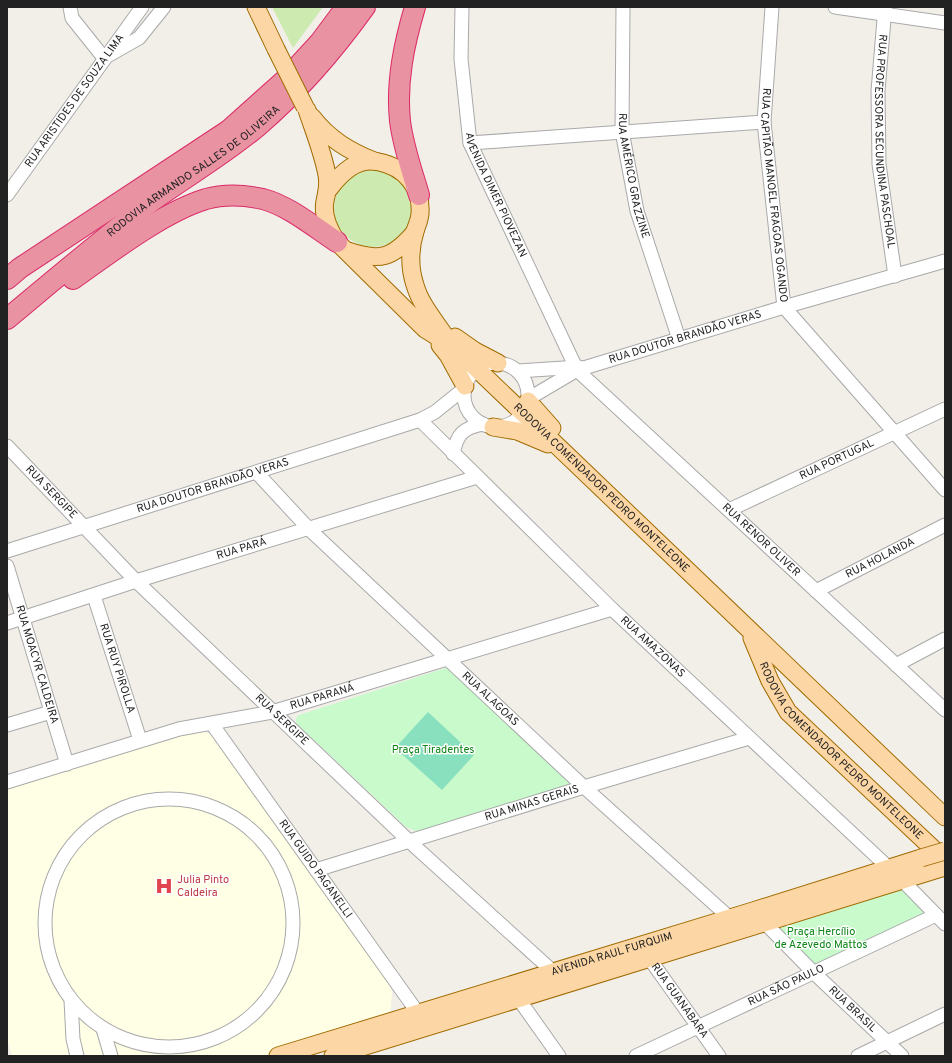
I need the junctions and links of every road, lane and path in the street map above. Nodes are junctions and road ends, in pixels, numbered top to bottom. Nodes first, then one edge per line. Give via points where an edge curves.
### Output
1 (70, 7) edge
2 (142, 7) edge
3 (164, 7) edge
4 (256, 7) edge
5 (330, 7) edge
6 (346, 7) edge
7 (365, 7) edge
8 (415, 7) edge
9 (462, 7) edge
10 (623, 7) edge
11 (772, 7) edge
12 (834, 7) edge
13 (884, 10) edge
14 (945, 23) edge
15 (104, 58) junction
16 (306, 108) junction
17 (249, 112) junction
18 (764, 122) junction
19 (622, 131) junction
20 (470, 143) junction
21 (375, 161) junction
22 (329, 189) junction
23 (7, 195) edge
24 (419, 195) junction
25 (415, 232) junction
26 (342, 246) junction
27 (945, 262) edge
28 (895, 276) junction
29 (7, 279) edge
30 (784, 307) junction
31 (7, 320) edge
32 (430, 324) junction
33 (678, 339) junction
34 (498, 363) junction
35 (580, 368) junction
36 (476, 369) junction
37 (518, 371) junction
38 (465, 387) junction
39 (526, 404) junction
40 (945, 409) edge
41 (420, 420) junction
42 (488, 426) junction
43 (894, 432) junction
44 (7, 446) edge
45 (454, 454) junction
46 (567, 456) junction
47 (258, 472) junction
48 (477, 477) junction
49 (945, 490) edge
50 (612, 498) junction
51 (729, 510) junction
52 (945, 525) edge
53 (83, 526) junction
54 (309, 529) junction
55 (7, 551) edge
56 (7, 566) edge
57 (136, 581) junction
58 (816, 591) junction
59 (94, 596) junction
60 (612, 609) junction
61 (23, 618) junction
62 (7, 623) edge
63 (750, 632) junction
64 (945, 639) edge
65 (449, 658) junction
66 (896, 665) junction
67 (945, 710) edge
68 (51, 712) junction
69 (272, 712) junction
70 (212, 724) junction
71 (7, 725) edge
72 (749, 738) junction
73 (140, 740) junction
74 (67, 764) junction
75 (7, 782) edge
76 (584, 787) junction
77 (945, 817) edge
78 (410, 842) junction
79 (945, 852) edge
80 (941, 866) edge
81 (316, 870) junction
82 (896, 874) junction
83 (758, 917) junction
84 (730, 918) junction
85 (940, 919) edge
86 (645, 951) junction
87 (552, 972) junction
88 (813, 972) junction
89 (566, 984) junction
90 (513, 992) junction
91 (71, 1000) junction
92 (418, 1013) junction
93 (945, 1014) edge
94 (698, 1026) junction
95 (103, 1029) junction
96 (359, 1031) junction
97 (333, 1039) junction
98 (887, 1042) junction
99 (172, 1048) junction
100 (373, 1050) edge
101 (340, 1055) edge
102 (77, 1056) edge
103 (111, 1056) edge
104 (154, 1056) edge
105 (278, 1056) edge
106 (559, 1056) edge
107 (636, 1056) edge
108 (719, 1056) edge
109 (858, 1056) edge
110 (902, 1056) edge

1 - 15 street via 72,18
2 - 15 street, RUA ARISTIDES DE SOUZA LIMA
3 - 15 street via 139,38
4 - 16 main road, RODOVIA COMENDADOR PEDRO MONTELEONE, bridge
5 - 17 highway via 298,52
6 - 17 highway, RODOVIA ARMANDO SALLES DE OLIVEIRA via 320,42
7 - 31 highway, RODOVIA ARMANDO SALLES DE OLIVEIRA via 323,61 289,98 258,126 90,249
8 - 24 highway via 402,58 399,89 400,122
9 - 20 street, AVENIDA DIMER PIOVEZAN via 461,59
10 - 19 street, RUA AMÉRICO GRAZZINE
11 - 18 street, RUA CAPITÃO MANOEL FRAGOAS OGANDO
12 - 13 street
13 - 14 street
13 - 28 street, RUA PROFESSORA SECUNDINA PASCHOAL via 878,91 879,164
15 - 23 street, RUA ARISTIDES DE SOUZA LIMA
16 - 21 main road via 320,127 336,142 354,153
16 - 22 main road, RODOVIA COMENDADOR PEDRO MONTELEONE via 324,161
17 - 29 highway, RODOVIA ARMANDO SALLES DE OLIVEIRA via 229,130
18 - 19 street
18 - 30 street, RUA CAPITÃO MANOEL FRAGOAS OGANDO
19 - 20 street
19 - 33 street, RUA AMÉRICO GRAZZINE via 637,211
20 - 35 street, AVENIDA DIMER PIOVEZAN
21 - 22 main road via 356,164 340,174
21 - 24 main road via 389,164 402,171
22 - 26 main road, RODOVIA COMENDADOR PEDRO MONTELEONE via 325,202 325,216 329,230
24 - 25 main road, RODOVIA COMENDADOR PEDRO MONTELEONE via 421,214
25 - 26 main road via 402,247 385,256 366,257
25 - 32 main road, RODOVIA COMENDADOR PEDRO MONTELEONE via 411,258 412,272
26 - 31 highway via 283,207 264,200 245,196 206,199 128,241
26 - 32 main road, RODOVIA COMENDADOR PEDRO MONTELEONE
27 - 28 street, RUA DOUTOR BRANDÃO VERAS
28 - 30 street, RUA DOUTOR BRANDÃO VERAS
30 - 33 street, RUA DOUTOR BRANDÃO VERAS
30 - 43 street, RUA CAPITÃO MANOEL FRAGOAS OGANDO
32 - 34 main road
32 - 36 main road, RODOVIA COMENDADOR PEDRO MONTELEONE
32 - 38 main road
33 - 35 street, RUA DOUTOR BRANDÃO VERAS
34 - 36 street via 483,365
34 - 37 street via 509,365
35 - 37 street, RUA DOUTOR BRANDÃO VERAS
35 - 39 street
35 - 51 street, RUA RENOR OLIVER
36 - 38 street, RUA DOUTOR BRANDÃO VERAS
36 - 39 main road, RODOVIA COMENDADOR PEDRO MONTELEONE
37 - 39 street via 525,380 528,390
38 - 41 street, RUA DOUTOR BRANDÃO VERAS via 435,412
38 - 42 street via 464,399 467,409 474,418
39 - 42 street via 509,424
39 - 46 main road, RODOVIA COMENDADOR PEDRO MONTELEONE
39 - 50 main road
40 - 43 street, RUA PORTUGAL
41 - 45 street, RUA AMAZONAS
41 - 47 street, RUA DOUTOR BRANDÃO VERAS
42 - 45 street via 468,427 456,442
42 - 46 main road via 530,435
43 - 49 street, RUA CAPITÃO MANOEL FRAGOAS OGANDO
43 - 51 street, RUA PORTUGAL
44 - 53 street, RUA SERGIPE
45 - 48 street, RUA AMAZONAS
46 - 50 main road, RODOVIA COMENDADOR PEDRO MONTELEONE
47 - 53 street, RUA DOUTOR BRANDÃO VERAS
47 - 54 street, RUA ALAGOAS
48 - 54 street, RUA PARÁ
48 - 60 street, RUA AMAZONAS
50 - 63 main road, RODOVIA COMENDADOR PEDRO MONTELEONE
51 - 58 street, RUA RENOR OLIVER
52 - 58 street, RUA HOLANDA
53 - 55 street, RUA DOUTOR BRANDÃO VERAS
53 - 57 street, RUA SERGIPE
54 - 57 street, RUA PARÁ
54 - 65 street, RUA ALAGOAS
56 - 61 street, RUA MOACYR CALDEIRA
57 - 59 street, RUA PARÁ
57 - 69 street, RUA SERGIPE
58 - 66 street, RUA RENOR OLIVER
59 - 61 street, RUA PARÁ
59 - 73 street, RUA RUY PIROLLA
60 - 65 street, RUA PARANÁ
60 - 72 street, RUA AMAZONAS
61 - 62 street, RUA PARÁ
61 - 68 street, RUA MOACYR CALDEIRA
63 - 77 main road, RODOVIA COMENDADOR PEDRO MONTELEONE
63 - 80 main road, RODOVIA COMENDADOR PEDRO MONTELEONE via 770,681 788,712
64 - 66 street
65 - 69 street, RUA PARANÁ
65 - 76 street, RUA ALAGOAS
66 - 67 street, RUA RENOR OLIVER
68 - 71 street
68 - 74 street, RUA MOACYR CALDEIRA
69 - 70 street, RUA PARANÁ
69 - 78 street, RUA SERGIPE
70 - 73 street, RUA PARANÁ via 179,729
70 - 81 street, RUA GUIDO PAGANELLI
72 - 76 street, RUA MINAS GERAIS
72 - 82 street, RUA AMAZONAS
73 - 74 street, RUA PARANÁ
74 - 75 street, RUA PARANÁ
76 - 78 street, RUA MINAS GERAIS
76 - 84 street, RUA ALAGOAS
78 - 81 street, RUA MINAS GERAIS
78 - 87 street, RUA SERGIPE
79 - 82 main road, AVENIDA RAUL FURQUIM, bridge via 921,858
80 - 82 main road, AVENIDA RAUL FURQUIM
81 - 92 street, RUA GUIDO PAGANELLI
82 - 83 main road, AVENIDA RAUL FURQUIM
82 - 85 street, RUA AMAZONAS
83 - 84 main road, AVENIDA RAUL FURQUIM
83 - 86 main road, AVENIDA RAUL FURQUIM
83 - 88 street, RUA BRASIL
84 - 86 main road, AVENIDA RAUL FURQUIM
85 - 88 street, RUA SÃO PAULO
86 - 87 main road, AVENIDA RAUL FURQUIM
86 - 89 main road, AVENIDA RAUL FURQUIM
86 - 94 street, RUA GUANABARA
87 - 89 street, RUA SERGIPE
87 - 90 main road, AVENIDA RAUL FURQUIM
88 - 94 street, RUA SÃO PAULO
88 - 98 street, RUA BRASIL
89 - 90 main road, AVENIDA RAUL FURQUIM
90 - 92 main road, AVENIDA RAUL FURQUIM
90 - 100 main road, AVENIDA RAUL FURQUIM
90 - 106 street
91 - 95 street via 80,1011
91 - 99 street via 62,988 44,934 45,905 53,876 67,851 110,812 136,802 188,800 221,809 246,824 275,856 287,883 293,911 292,940 279,980 251,1016 228,1033
91 - 102 street via 73,1039
92 - 96 main road, AVENIDA RAUL FURQUIM
93 - 98 street
94 - 107 street, RUA SÃO PAULO
94 - 108 street, RUA GUANABARA
95 - 99 street via 143,1045
95 - 103 street
96 - 97 main road, AVENIDA RAUL FURQUIM
96 - 100 main road
97 - 101 main road
97 - 105 main road, AVENIDA RAUL FURQUIM
98 - 109 street
98 - 110 street, RUA BRASIL
99 - 104 street
100 - 101 main road, AVENIDA RAUL FURQUIM

